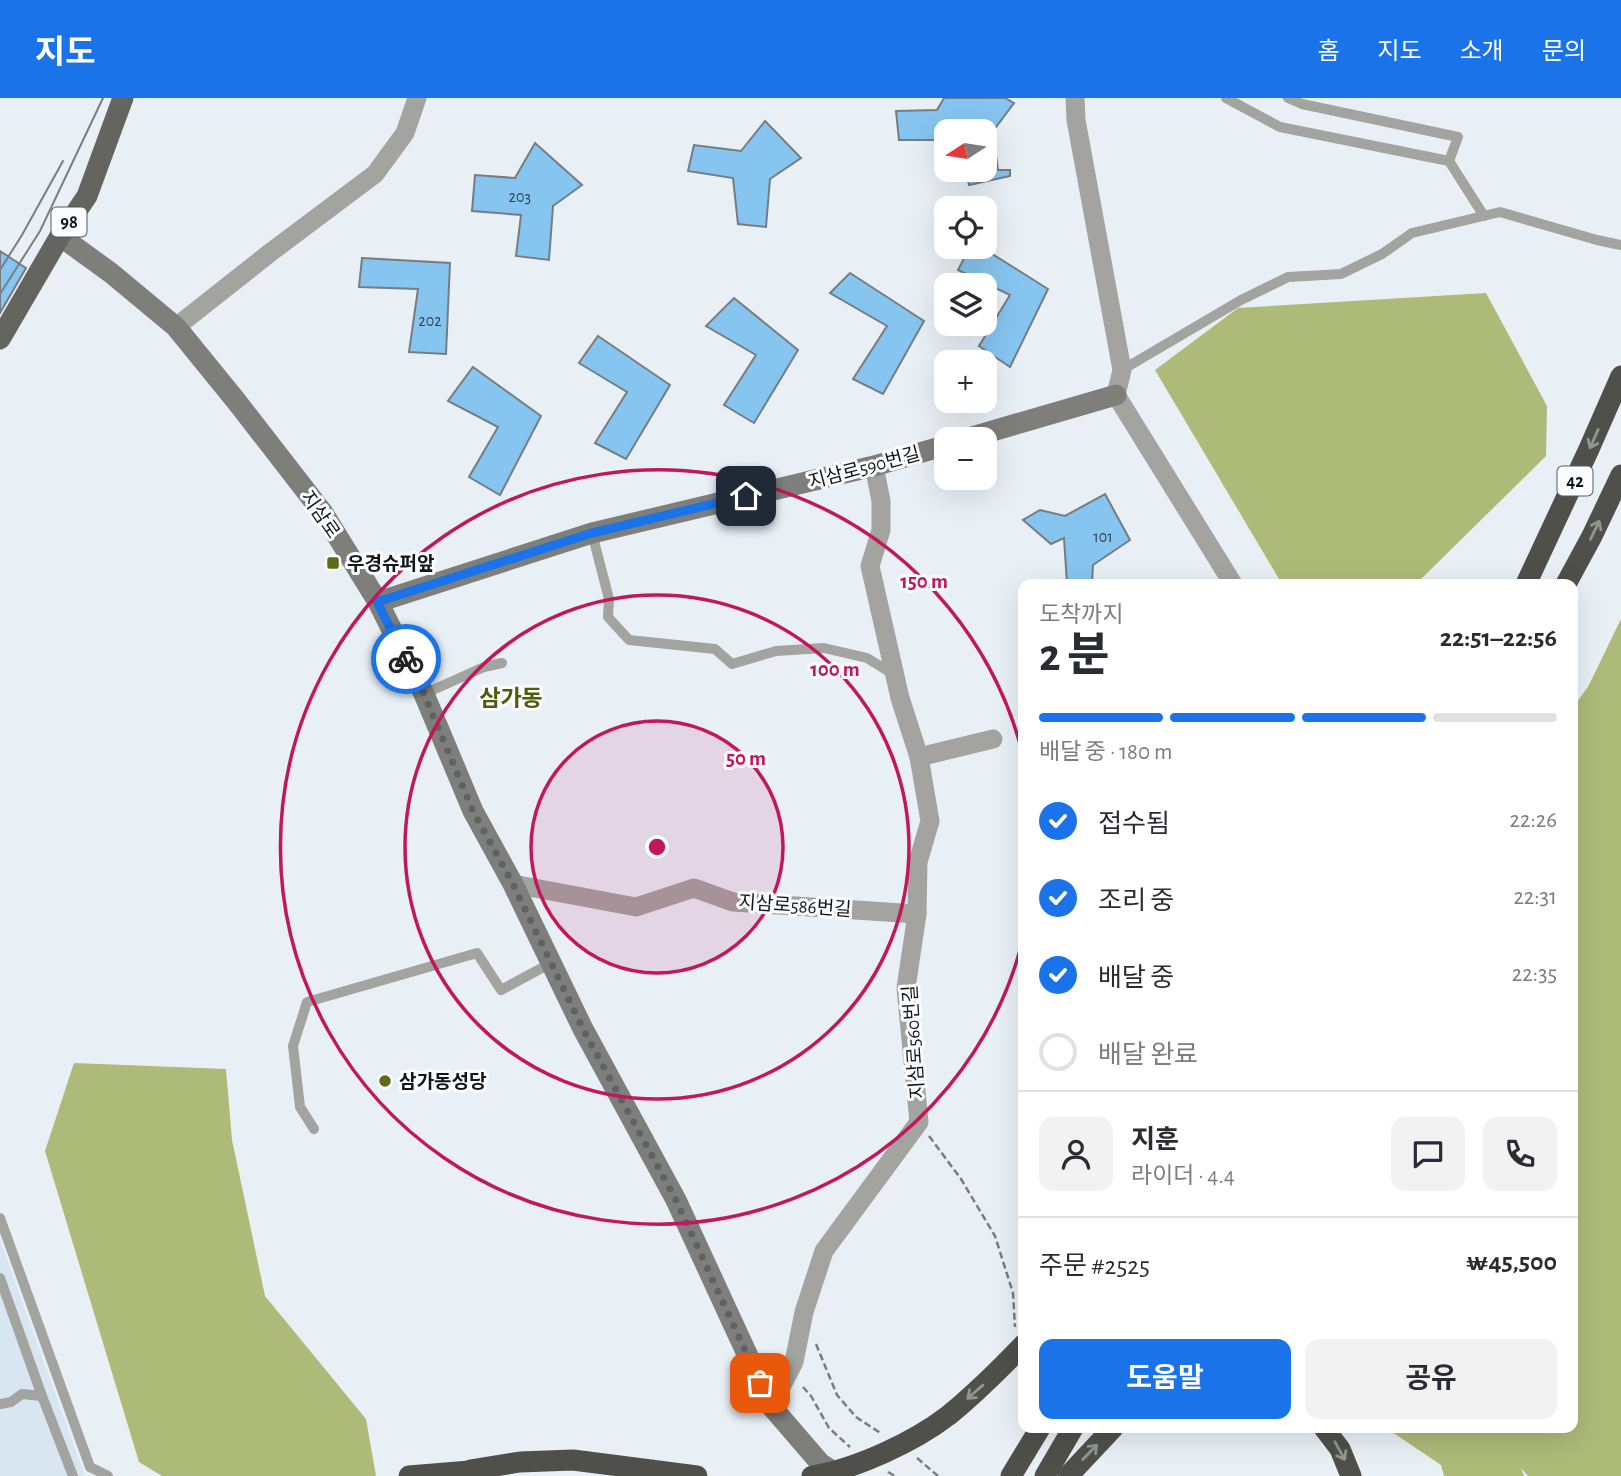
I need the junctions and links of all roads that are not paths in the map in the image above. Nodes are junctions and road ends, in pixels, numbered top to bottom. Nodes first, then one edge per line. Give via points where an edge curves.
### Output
1 (123, 98) edge
2 (417, 98) edge
3 (1075, 98) edge
4 (1226, 98) edge
5 (1288, 98) edge
6 (1449, 161) junction
7 (1484, 216) junction
8 (60, 236) junction
9 (1621, 245) edge
10 (176, 327) junction
11 (0, 339) edge
12 (1122, 370) junction
13 (1621, 376) edge
14 (1116, 395) junction
15 (997, 430) edge
16 (934, 448) edge
17 (874, 466) junction
18 (1621, 475) edge
19 (592, 533) junction
20 (1230, 579) edge
21 (1528, 579) edge
22 (1569, 579) edge
23 (377, 602) junction
24 (502, 663) dead end
25 (895, 675) junction
26 (424, 694) junction
27 (993, 739) dead end
28 (919, 757) junction
29 (513, 884) junction
30 (917, 914) junction
31 (552, 963) junction
32 (314, 1129) dead end
33 (0, 1218) edge
34 (0, 1278) edge
35 (1018, 1339) edge
36 (42, 1396) junction
37 (0, 1404) edge
38 (771, 1406) junction
39 (1037, 1433) edge
40 (1070, 1433) edge
41 (1108, 1433) edge
42 (1328, 1433) edge
43 (470, 1470) junction
44 (91, 1471) edge
45 (73, 1476) edge
46 (108, 1476) edge
47 (409, 1476) edge
48 (585, 1476) edge
49 (696, 1476) edge
50 (812, 1476) edge
51 (840, 1476) edge
52 (1011, 1476) edge
53 (1045, 1476) edge
54 (1068, 1476) edge
55 (1351, 1476) edge

1 - 8 main road, 98 via 87,196
2 - 10 street via 405,133 375,174
3 - 12 street
4 - 6 lane via 1280,127
5 - 6 lane via 1458,137
6 - 7 lane
7 - 9 lane via 1500,212
7 - 12 lane via 1412,233 1341,274 1288,277
8 - 10 street, 지삼로
8 - 11 main road, 98
10 - 23 street, 지삼로 via 323,513
12 - 14 street
13 -> 21 highway, 42
14 - 15 street
14 - 20 street
16 - 17 street, 지삼로590번길
17 - 19 street, 지삼로590번길
17 - 25 street, 지삼로560번길 via 881,530 870,566
22 -> 18 highway, 42
19 - 23 street, 지삼로590번길
19 - 25 lane via 608,617 629,640 715,649 732,664 776,651 824,648 867,658
23 - 26 street, 지삼로
24 - 26 lane
25 - 28 street, 지삼로560번길
26 - 29 street, 지삼로 via 473,811
27 - 28 street
28 - 30 street, 지삼로560번길 via 930,821 918,862
29 - 30 street, 지삼로586번길 via 636,906 694,888 733,902
29 - 31 street, 지삼로
30 - 38 street, 지삼로560번길 via 906,988 919,1122 824,1251 794,1362
31 - 32 lane via 501,990 477,953 307,1002 293,1046 300,1107
31 - 38 street, 지삼로 via 676,1200
33 - 44 lane
34 - 36 lane
35 -> 50 highway, bridge via 982,1386 946,1417 866,1461
36 - 37 lane via 22,1394
36 - 45 lane
38 - 51 street, 지삼로 via 821,1464
39 - 52 highway
40 - 53 highway, bridge
54 -> 41 highway, bridge
42 -> 55 highway
43 - 47 highway
43 - 48 highway via 525,1469
43 - 49 highway via 573,1460
44 - 46 lane

